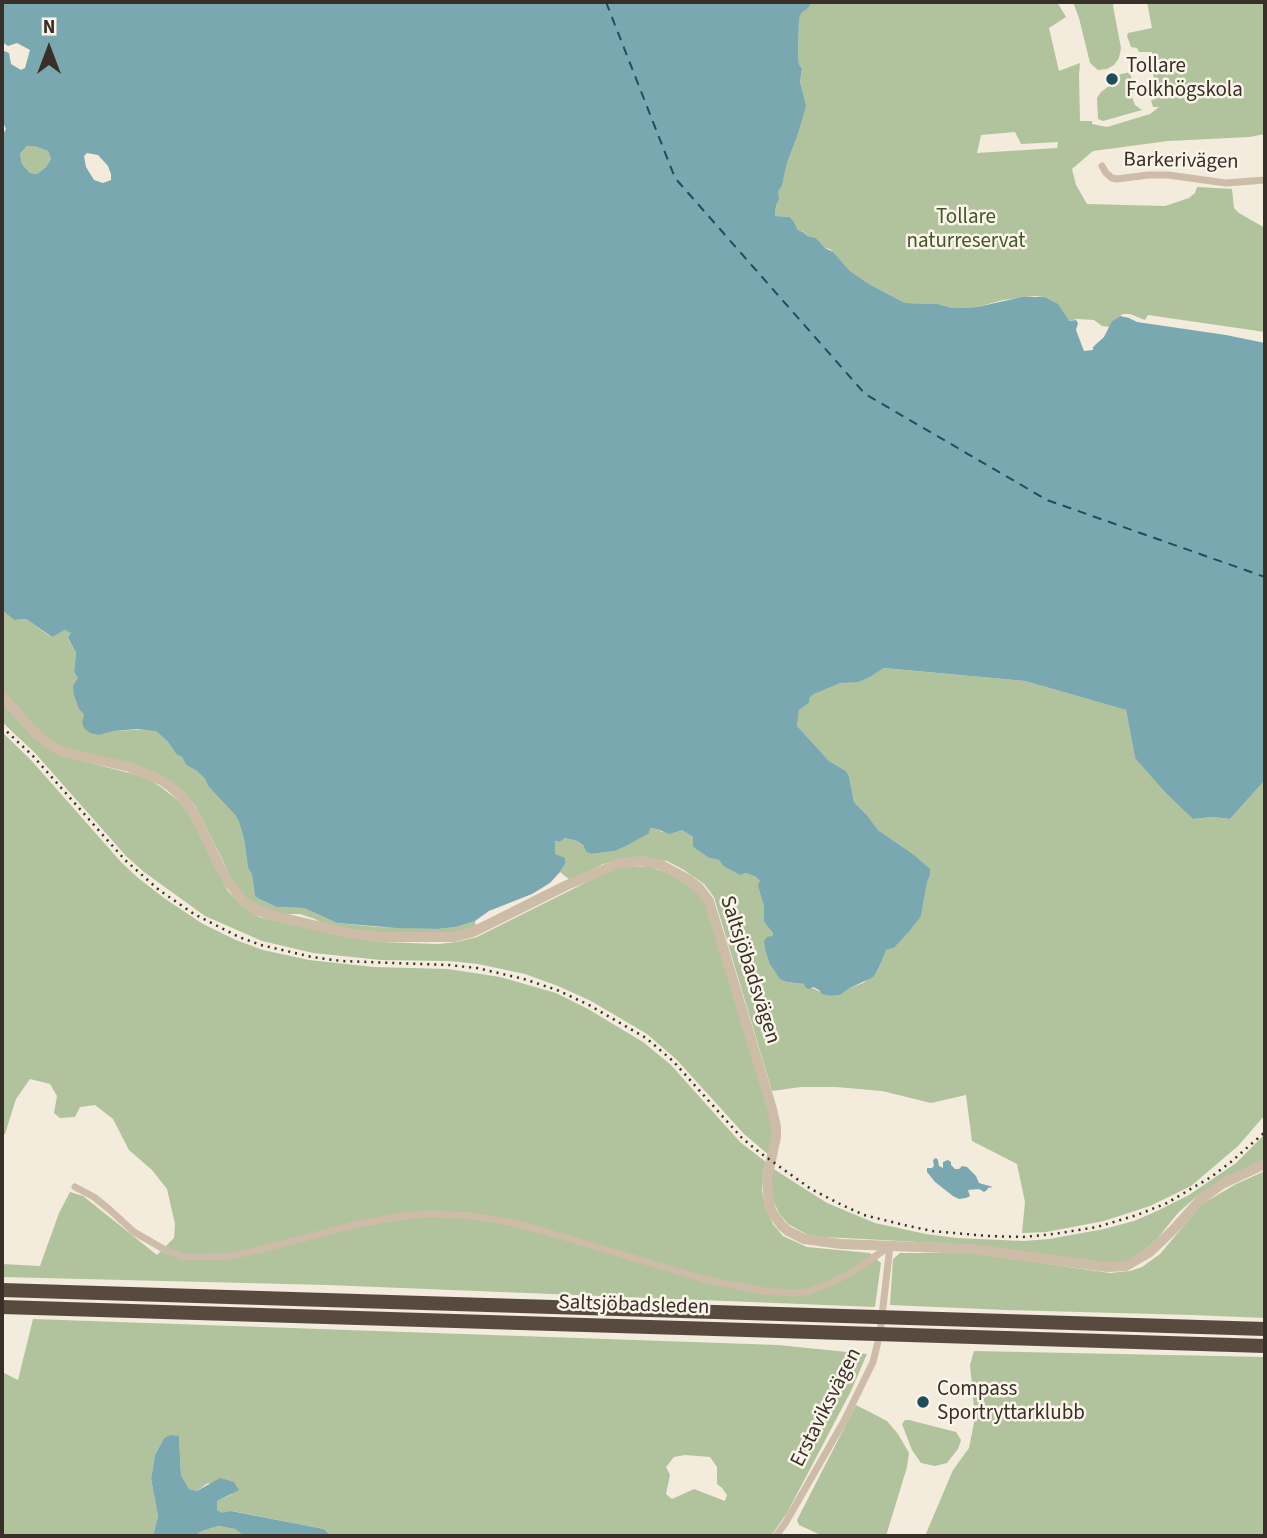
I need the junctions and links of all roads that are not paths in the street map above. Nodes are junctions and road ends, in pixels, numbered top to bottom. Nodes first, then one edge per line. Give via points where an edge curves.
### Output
1 (1102, 166) dead end
2 (1265, 180) edge
3 (2, 696) edge
4 (1265, 1164) edge
5 (75, 1187) dead end
6 (890, 1246) junction
7 (2, 1290) edge
8 (2, 1307) edge
9 (1265, 1329) edge
10 (1265, 1346) edge
11 (776, 1536) edge

1 - 2 street, Barkerivägen via 1117,179 1168,175 1226,183
3 - 6 street, Saltsjöbadsvägen via 53,747 129,767 171,787 193,812 243,901 271,915 347,933 455,937 620,863 642,861 675,871 709,901 765,1082 776,1127 767,1179 772,1212 782,1226 804,1239
4 - 6 street, Saltsjöbadsvägen via 1200,1200 1150,1252 1126,1266 971,1249
5 - 6 street via 134,1232 184,1257 231,1256 358,1224 410,1216 460,1215 540,1230 707,1280 791,1293 837,1280
6 - 11 street, Erstaviksvägen via 873,1362
7 - 9 highway, Saltsjöbadsleden
8 - 10 highway, Saltsjöbadsleden

